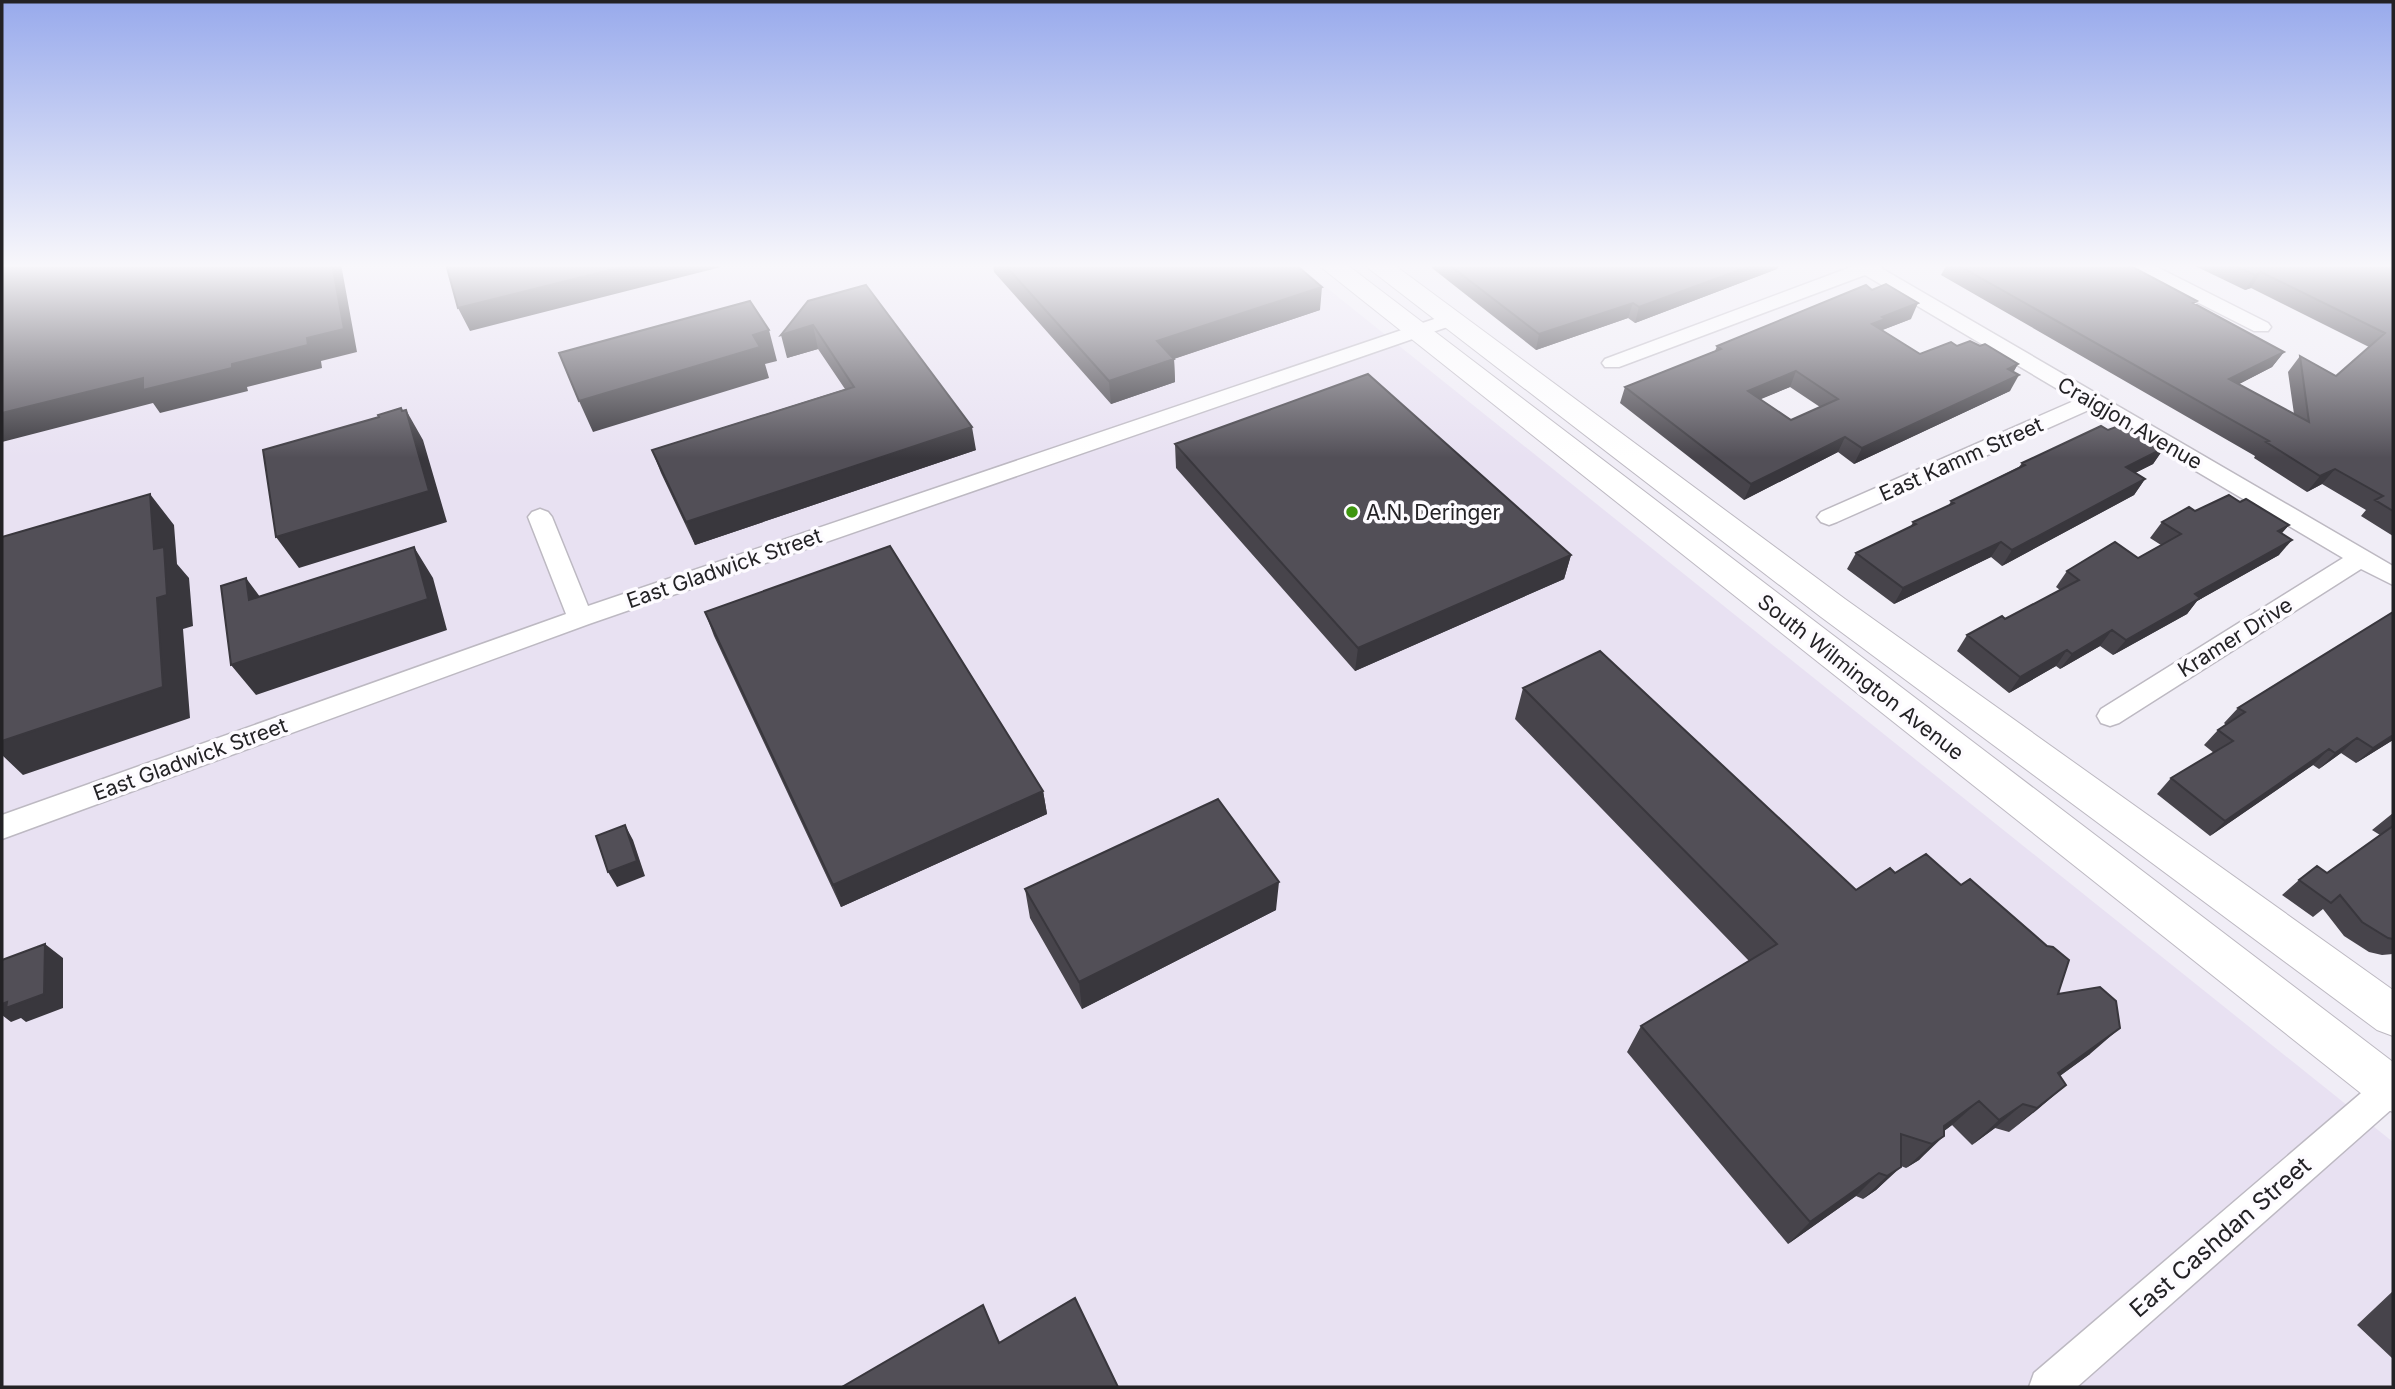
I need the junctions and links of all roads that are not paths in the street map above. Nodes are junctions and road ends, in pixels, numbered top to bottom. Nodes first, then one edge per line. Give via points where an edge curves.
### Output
1 (1412, 329) edge
2 (1422, 329) edge
3 (1462, 329) edge
4 (1703, 329) edge
5 (1974, 329) edge
6 (1415, 331) junction
7 (1612, 363) dead end
8 (2092, 401) junction
9 (540, 517) dead end
10 (1829, 517) dead end
11 (2361, 558) junction
12 (2393, 577) edge
13 (580, 618) junction
14 (2110, 716) dead end
15 (2, 827) edge
16 (2393, 1016) edge
17 (2393, 1088) edge
18 (2048, 1387) edge

1 - 6 main road, South Wilmington Avenue
2 - 6 street, East Gladwick Street
3 - 16 main road, South Wilmington Avenue via 1833,608
4 - 7 street
5 - 8 street, Craigjon Avenue
6 - 13 street, East Gladwick Street
6 - 17 main road, South Wilmington Avenue
8 - 10 street, East Kamm Street
8 - 11 street, Craigjon Avenue
9 - 13 street
11 - 12 street, Craigjon Avenue
11 - 14 street, Kramer Drive
13 - 15 street, East Gladwick Street
17 - 18 street, East Cashdan Street

